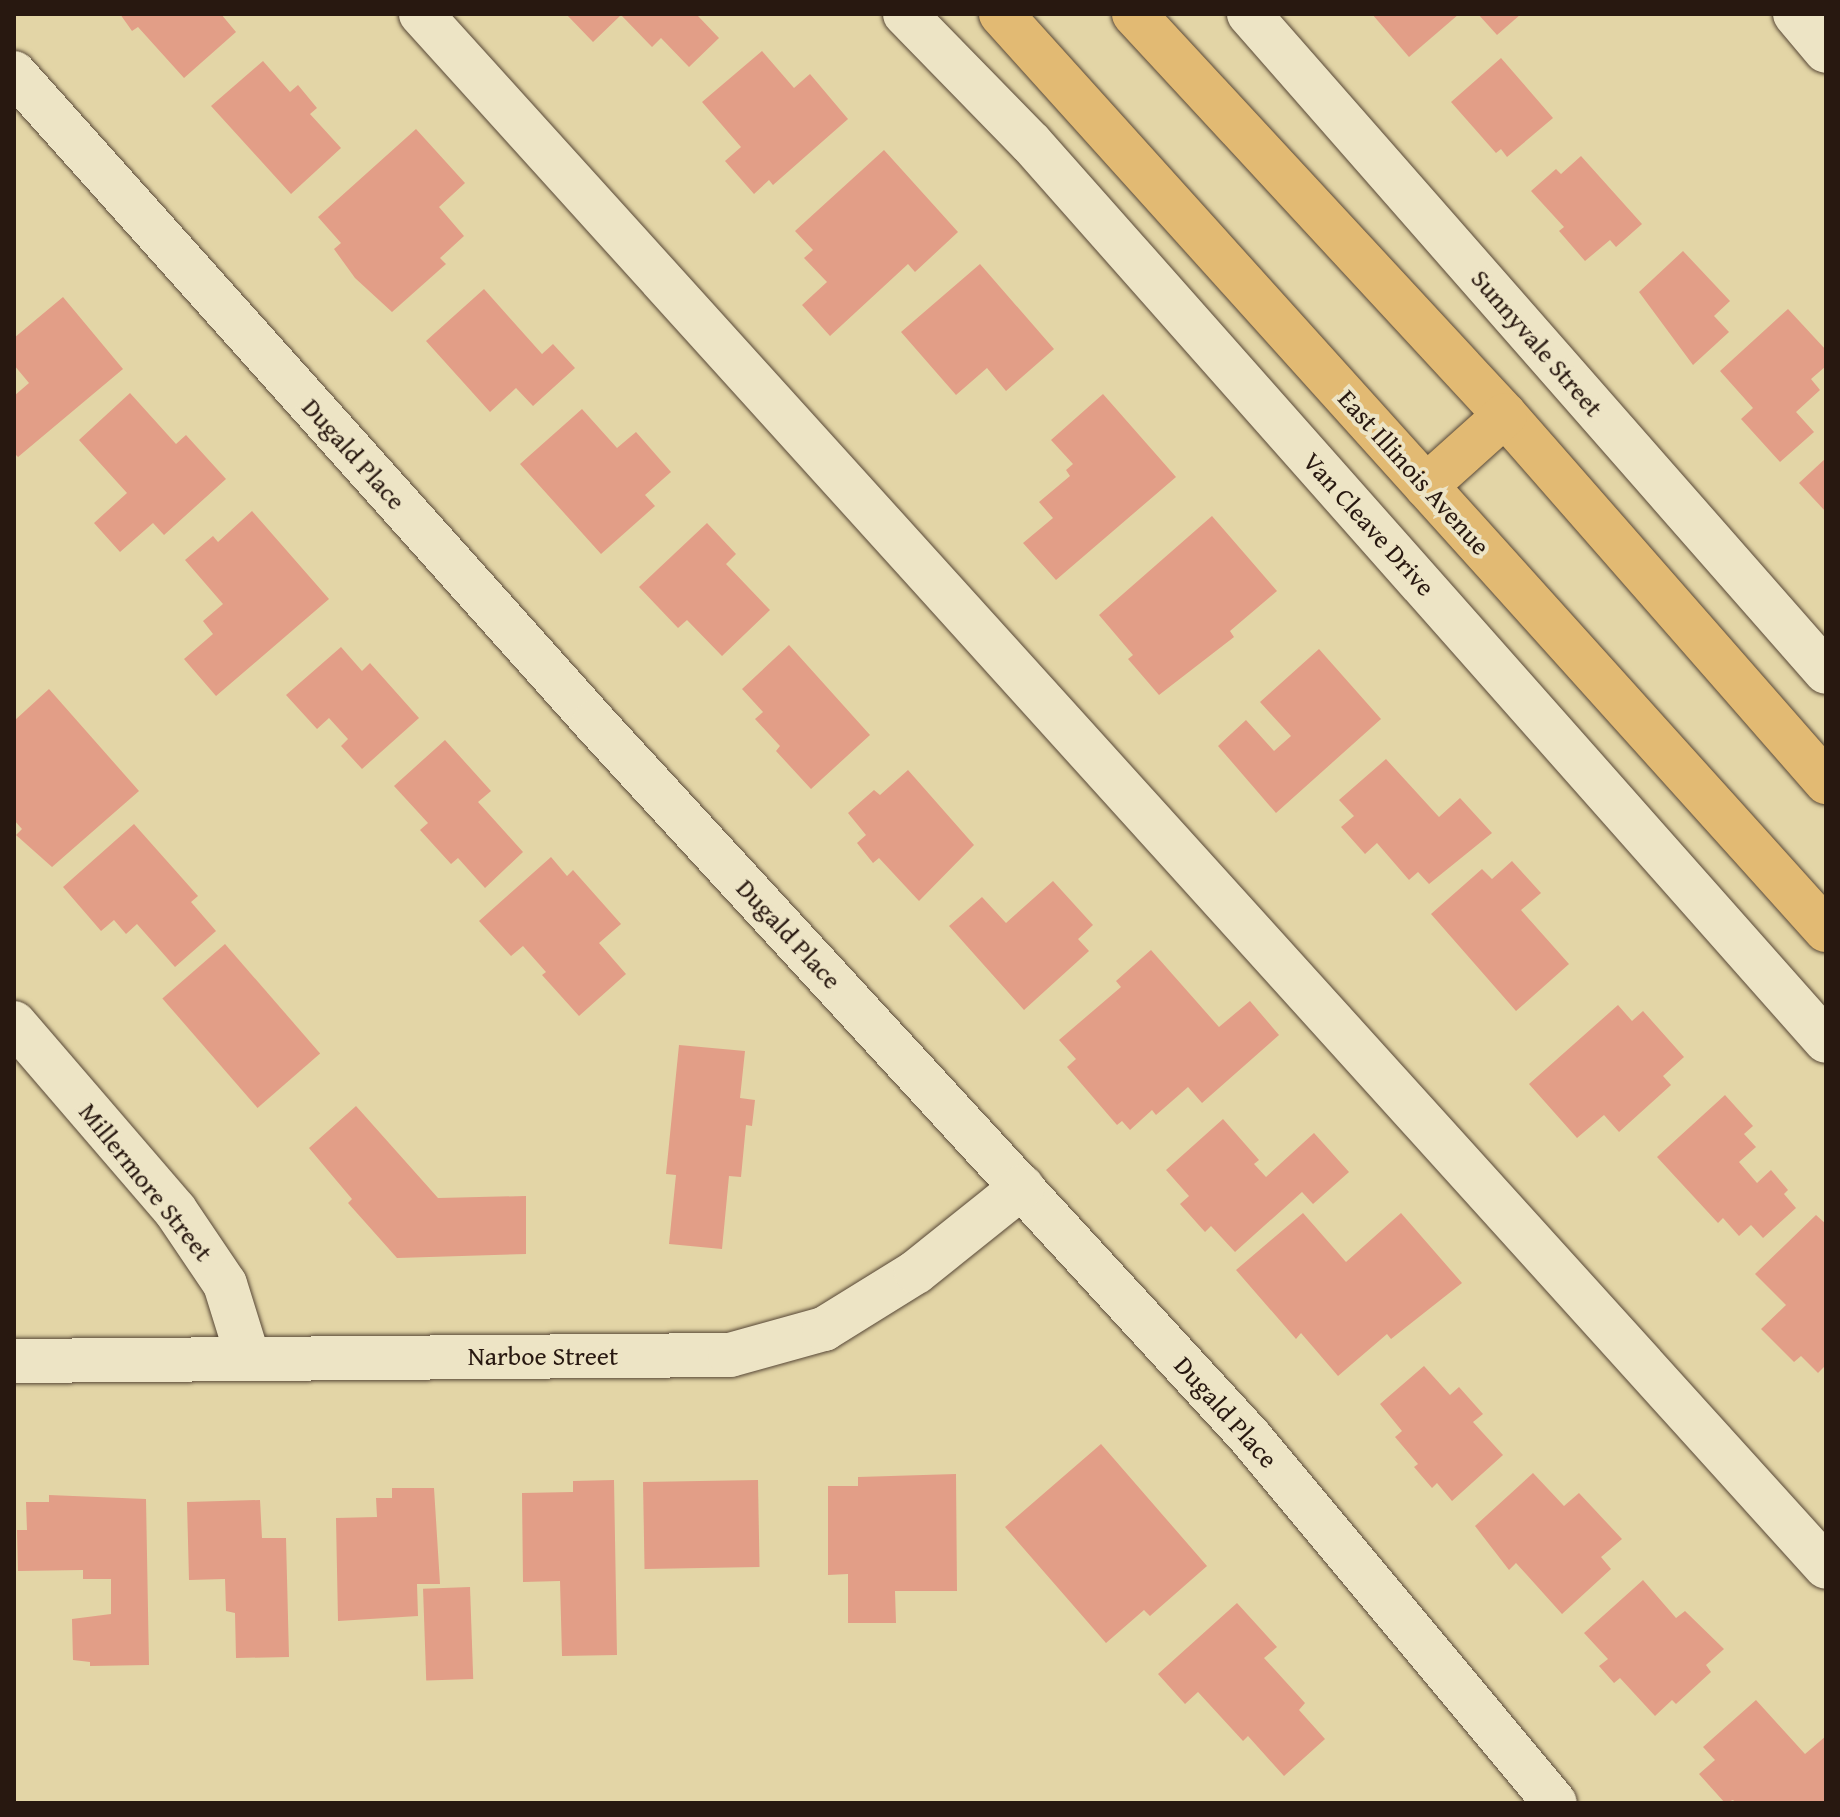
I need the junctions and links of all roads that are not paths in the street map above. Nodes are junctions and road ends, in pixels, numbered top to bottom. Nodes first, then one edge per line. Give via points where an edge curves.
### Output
1 (421, 14) edge
2 (905, 14) edge
3 (1001, 14) edge
4 (1134, 14) edge
5 (1249, 14) edge
6 (1795, 14) edge
7 (1826, 51) edge
8 (14, 73) edge
9 (1505, 415) junction
10 (1426, 486) junction
11 (1826, 672) edge
12 (1826, 782) edge
13 (1826, 930) edge
14 (14, 1023) edge
15 (1826, 1041) edge
16 (1022, 1187) junction
17 (248, 1358) junction
18 (14, 1361) edge
19 (1826, 1567) edge
20 (1555, 1803) edge

1 - 19 street
2 - 15 street, Van Cleave Drive via 1031,143
3 - 10 main road, East Illinois Avenue
4 - 9 main road
5 - 11 street, Sunnyvale Street
6 - 7 street
8 - 16 street, Dugald Place via 594,722
9 - 10 main road
9 - 12 main road
10 - 13 main road, East Illinois Avenue
14 - 17 street, Millermore Street via 175,1210 225,1284
16 - 17 street, Narboe Street via 916,1272 824,1329 730,1355
16 - 20 street, Dugald Place via 1250,1437
17 - 18 street, Narboe Street

